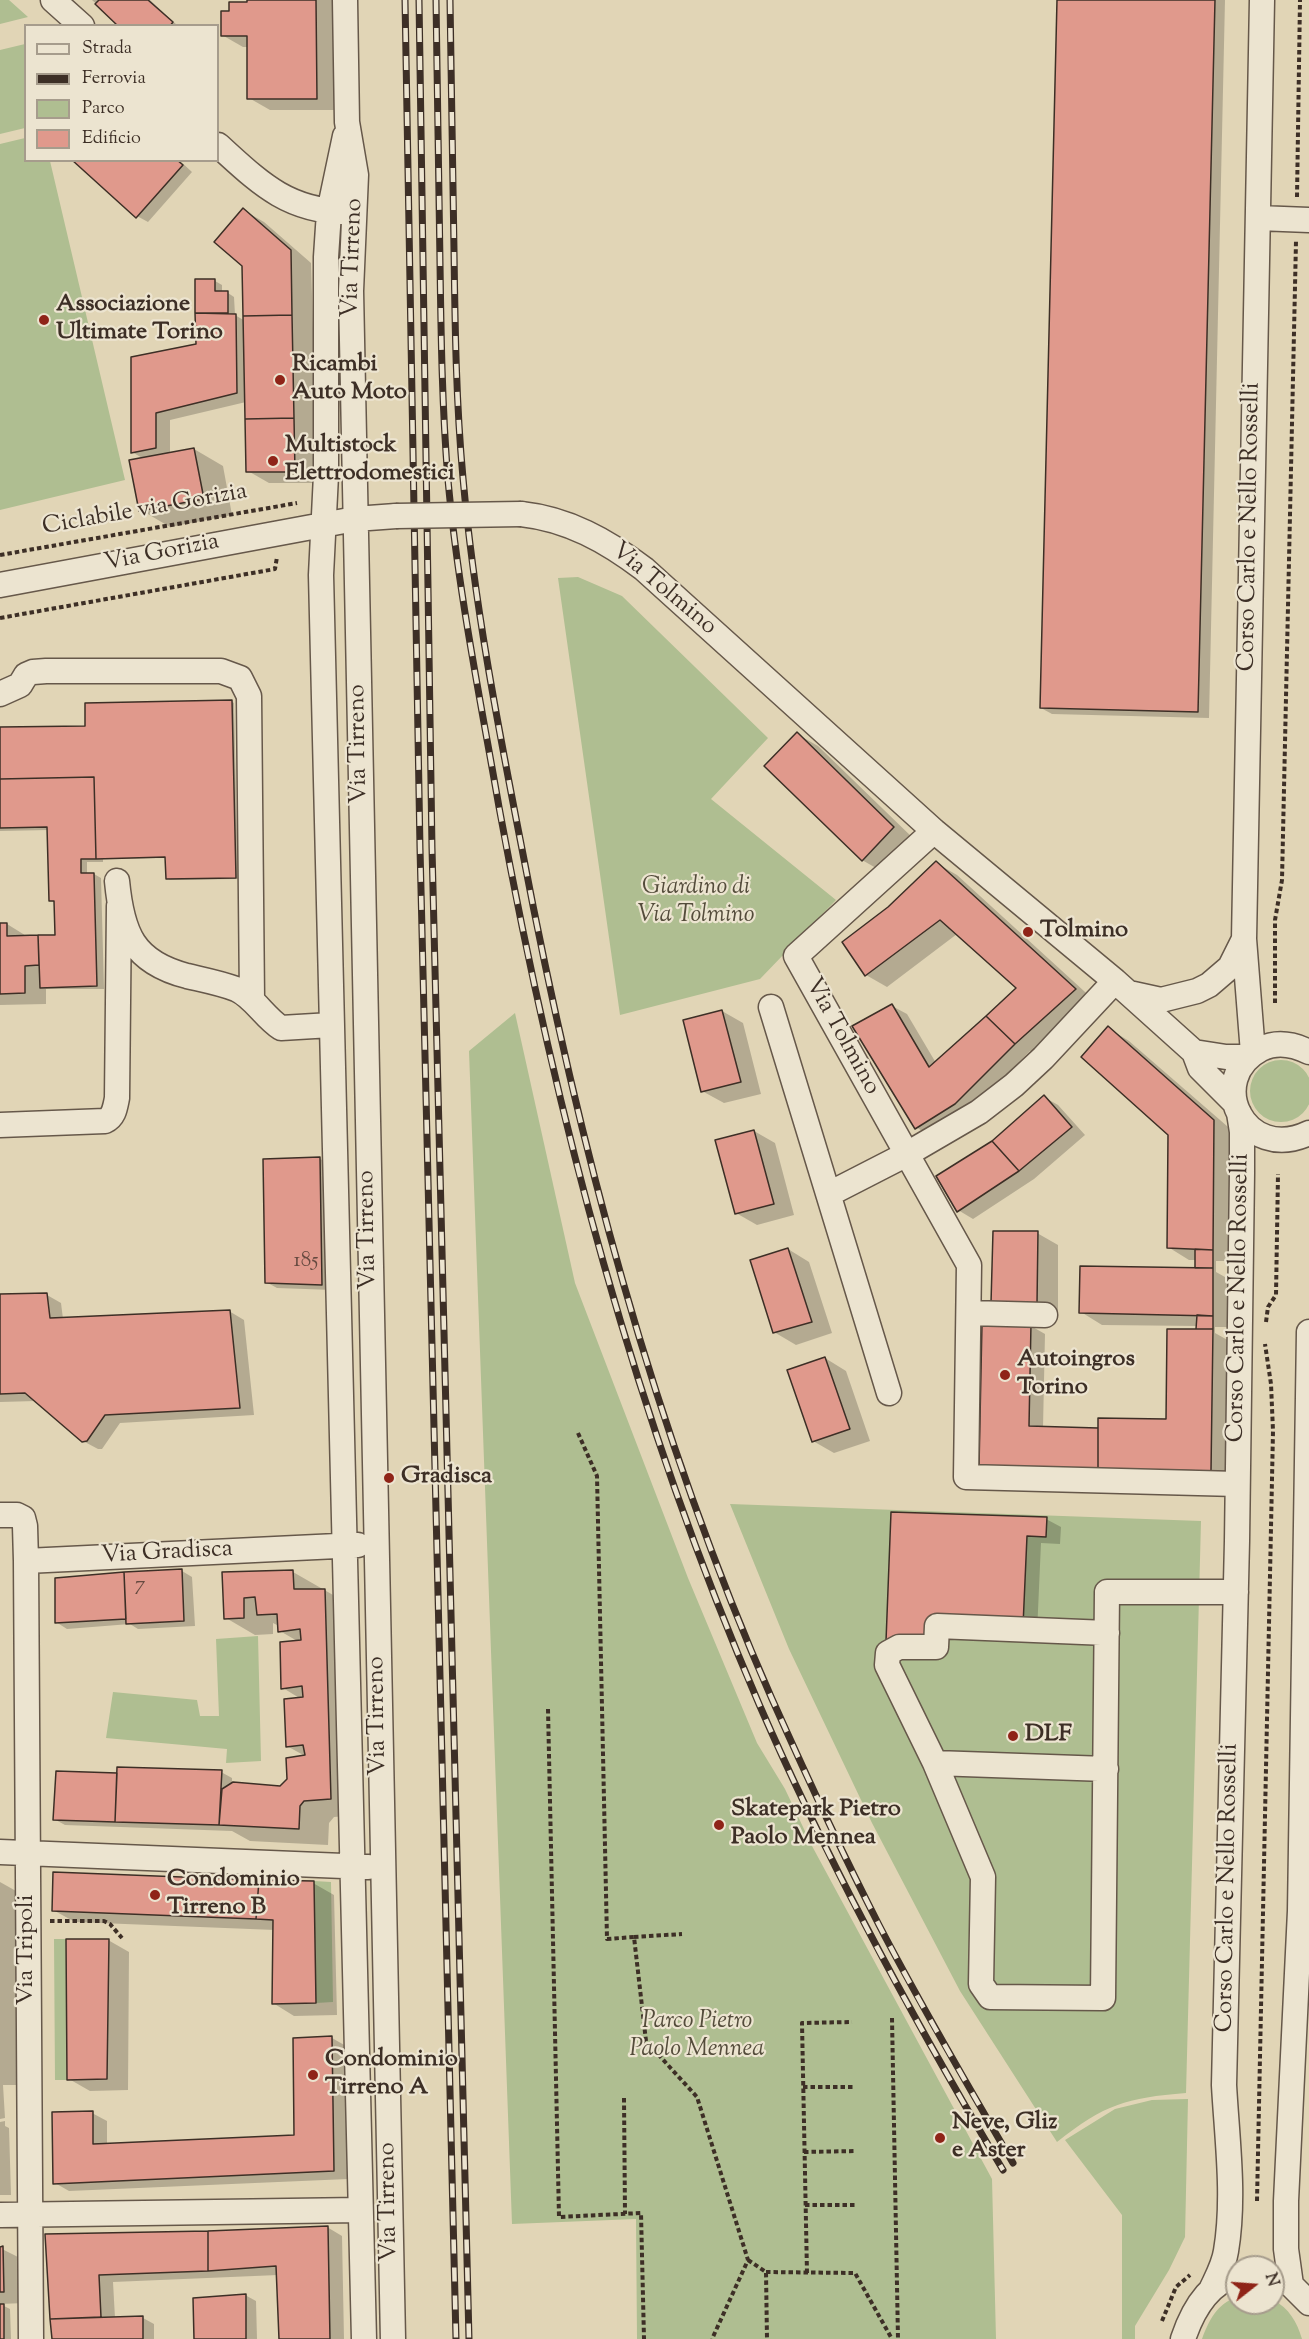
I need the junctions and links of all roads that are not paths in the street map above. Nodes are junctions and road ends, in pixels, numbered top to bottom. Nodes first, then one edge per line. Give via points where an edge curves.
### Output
1 (53, 0) edge
2 (345, 0) edge
3 (1262, 0) edge
4 (80, 24) edge
5 (347, 122) junction
6 (219, 146) edge
7 (329, 212) junction
8 (355, 213) junction
9 (1258, 218) junction
10 (1303, 219) edge
11 (355, 519) junction
12 (324, 525) junction
13 (0, 585) edge
14 (0, 694) edge
15 (934, 831) junction
16 (117, 881) dead end
17 (119, 906) junction
18 (1244, 939) junction
19 (1122, 987) junction
20 (252, 999) junction
21 (771, 1007) dead end
22 (331, 1025) junction
23 (1194, 1052) junction
24 (1309, 1052) edge
25 (1251, 1055) junction
26 (1237, 1108) junction
27 (0, 1125) edge
28 (1309, 1133) edge
29 (1309, 1137) edge
30 (907, 1154) junction
31 (829, 1194) junction
32 (969, 1313) junction
33 (1045, 1315) dead end
34 (1309, 1332) edge
35 (889, 1393) dead end
36 (1237, 1484) junction
37 (1307, 1496) edge
38 (0, 1515) edge
39 (376, 1544) junction
40 (344, 1545) junction
41 (26, 1561) junction
42 (1236, 1592) junction
43 (1107, 1633) junction
44 (935, 1763) junction
45 (1106, 1769) junction
46 (0, 1852) edge
47 (28, 1853) junction
48 (352, 1866) junction
49 (383, 1867) junction
50 (1304, 1911) edge
51 (1298, 2155) edge
52 (360, 2210) junction
53 (30, 2214) junction
54 (0, 2216) edge
55 (1225, 2279) edge
56 (1291, 2281) edge
57 (1211, 2290) junction
58 (1309, 2303) edge
59 (31, 2339) edge
60 (364, 2339) edge
61 (393, 2339) edge
62 (1183, 2339) edge

1 - 4 street
2 - 5 street, Via Tirreno
3 - 9 street, Corso Carlo e Nello Rosselli
5 - 7 street, Via Tirreno
5 - 8 street, Via Tirreno via 356,175
6 - 7 street via 267,189 294,203
7 - 8 street
7 - 12 street, Via Tirreno
8 - 11 street, Via Tirreno via 351,291
9 - 10 street
9 - 18 street, Corso Carlo e Nello Rosselli
11 - 12 street, Via Tolmino
11 - 15 street, Via Tolmino, bridge via 521,514 560,522 614,547 644,569
11 - 39 street, Via Tirreno
12 - 13 street, Via Gorizia
12 - 22 street, Via Tirreno via 321,575
14 - 20 street via 20,685 26,675 46,671 221,671 240,678 249,696
15 - 19 street, Via Tolmino
15 - 30 street, Via Tolmino via 796,956
16 - 17 street
17 - 20 street via 128,936 145,957 162,968 237,990
17 - 27 street via 114,1113 105,1121
18 - 19 street via 1230,967 1197,991 1161,1000
18 - 25 street, Corso Carlo e Nello Rosselli
19 - 23 street, Via Tolmino
19 - 30 street via 1014,1085 979,1112
20 - 22 street via 281,1028
21 - 31 street, Via Tolmino
22 - 40 street, Via Tirreno
23 - 25 street via 1226,1057
23 - 26 street, Via Tolmino via 1200,1068
24 - 25 street via 1282,1044 1267,1046
25 - 26 street, Corso Carlo e Nello Rosselli via 1235,1082
26 - 28 street, Via Tolmino via 1251,1129 1273,1140 1285,1141
26 - 36 street, Corso Carlo e Nello Rosselli via 1242,1132
28 - 29 street
30 - 31 street
30 - 32 street via 969,1264
31 - 35 street, Via Tolmino
32 - 33 street
32 - 36 street via 966,1478
34 - 37 street
36 - 42 street, Corso Carlo e Nello Rosselli
37 - 50 street
38 - 41 street via 23,1518
39 - 40 street, Via Gradisca
39 - 49 street, Via Tirreno
40 - 41 street, Via Gradisca
40 - 48 street, Via Tirreno
41 - 47 street, Via Tripoli
42 - 43 street via 1107,1592
42 - 57 street, Corso Carlo e Nello Rosselli via 1224,2085 1227,2251
43 - 44 street via 937,1626 936,1647 899,1647 888,1653 888,1665
43 - 45 street
44 - 45 street
44 - 45 street via 983,1877 981,1984 990,1997 1103,1998
46 - 47 street
47 - 48 street
47 - 53 street, Via Tripoli
48 - 49 street
48 - 52 street, Via Tirreno
49 - 61 street, Via Tirreno
50 - 51 street
51 - 56 street via 1286,2249
52 - 53 street, Via Tirreno
52 - 60 street, Via Tirreno
53 - 54 street, Via Tirreno
53 - 59 street, Via Tripoli
55 - 57 street
56 - 58 street
57 - 62 street via 1195,2310

